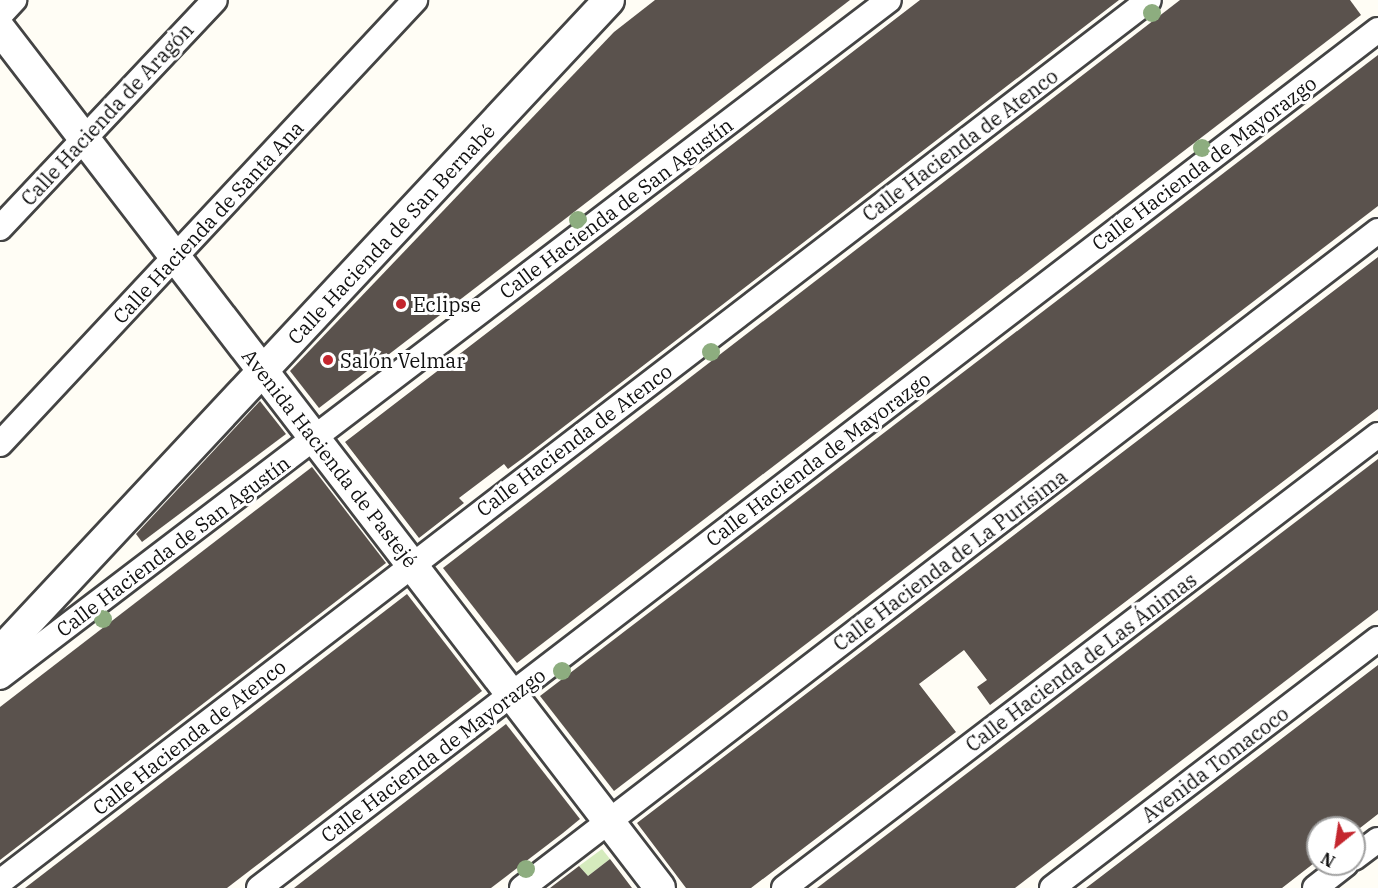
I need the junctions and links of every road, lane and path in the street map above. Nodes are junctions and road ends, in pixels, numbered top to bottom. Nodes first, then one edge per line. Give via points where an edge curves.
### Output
1 (14, 0) edge
2 (214, 0) edge
3 (415, 0) edge
4 (609, 0) edge
5 (889, 0) edge
6 (1149, 0) edge
7 (0, 15) edge
8 (0, 29) edge
9 (1378, 30) edge
10 (85, 139) junction
11 (0, 228) edge
12 (1378, 231) edge
13 (175, 257) junction
14 (263, 370) junction
15 (1378, 435) edge
16 (315, 438) junction
17 (0, 444) edge
18 (412, 564) junction
19 (1378, 639) edge
20 (0, 652) edge
21 (0, 677) edge
22 (512, 694) junction
23 (609, 821) junction
24 (1330, 876) edge
25 (0, 882) edge
26 (259, 888) edge
27 (522, 888) edge
28 (660, 888) edge
29 (784, 888) edge
30 (1052, 888) edge
31 (1315, 888) edge

1 - 7 street
2 - 10 street, Calle Hacienda de Aragón
3 - 13 street, Calle Hacienda de Santa Ana
4 - 14 street, Calle Hacienda de San Bernabé
5 - 16 street, Calle Hacienda de San Agustín
6 - 18 street, Calle Hacienda de Atenco
8 - 10 street, Avenida Hacienda de Pastejé
9 - 22 street, Calle Hacienda de Mayorazgo
10 - 11 street, Calle Hacienda de Aragón
10 - 13 street, Avenida Hacienda de Pastejé
12 - 23 street, Calle Hacienda de La Purísima
13 - 14 street, Avenida Hacienda de Pastejé
13 - 17 street, Calle Hacienda de Santa Ana
14 - 16 street, Avenida Hacienda de Pastejé
14 - 20 street, Calle Hacienda de San Bernabé
15 - 29 street, Calle Hacienda de Las Ánimas
16 - 18 street, Avenida Hacienda de Pastejé
16 - 21 street, Calle Hacienda de San Agustín
18 - 22 street, Avenida Hacienda de Pastejé
18 - 25 street, Calle Hacienda de Atenco
19 - 30 street, Avenida Tomacoco
22 - 23 street, Avenida Hacienda de Pastejé
22 - 26 street, Calle Hacienda de Mayorazgo
23 - 27 street, Calle Hacienda de La Purísima
23 - 28 street, Avenida Hacienda de Pastejé
24 - 31 street

